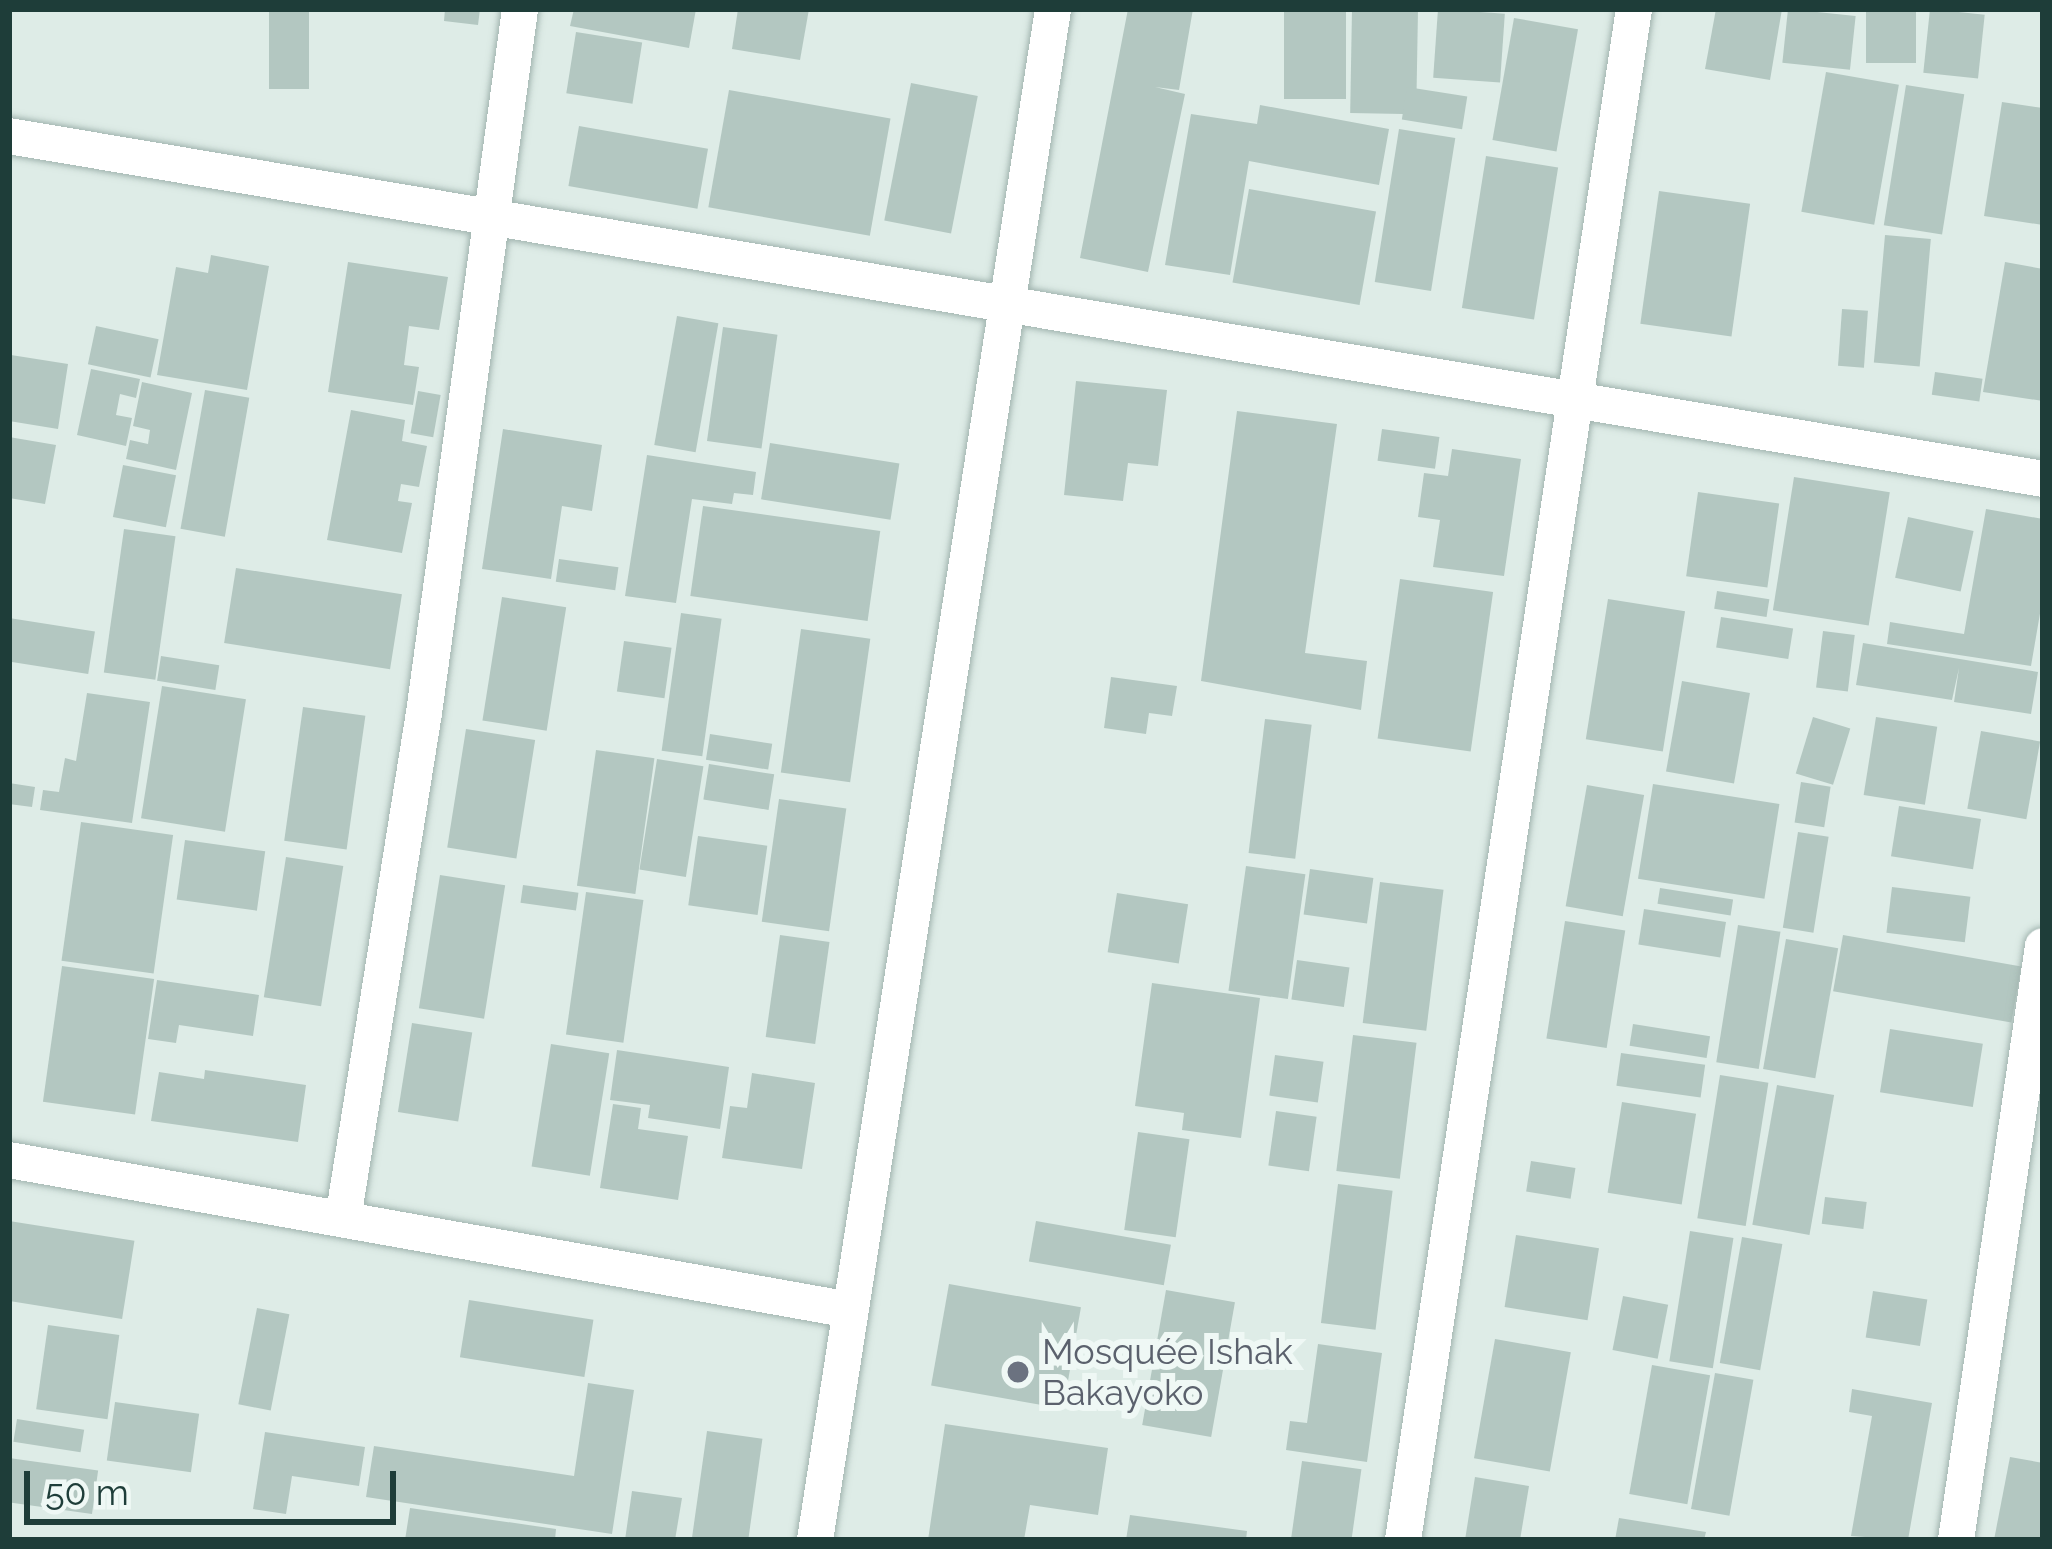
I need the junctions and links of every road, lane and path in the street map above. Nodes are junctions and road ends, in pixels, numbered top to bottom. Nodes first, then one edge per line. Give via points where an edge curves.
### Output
1 (520, 9) edge
2 (1053, 9) edge
3 (1634, 9) edge
4 (9, 136) edge
5 (489, 220) junction
6 (1010, 311) junction
7 (1575, 405) junction
8 (2043, 479) edge
9 (2043, 946) edge
10 (9, 1160) edge
11 (343, 1220) junction
12 (845, 1309) junction
13 (814, 1540) edge
14 (1403, 1540) edge
15 (1956, 1540) edge

1 - 5 street
2 - 6 street
3 - 7 street
4 - 5 street
5 - 6 street
5 - 11 street via 424,713
6 - 7 street
6 - 12 street
7 - 8 street
7 - 14 street
9 - 15 street
10 - 11 street
11 - 12 street
12 - 13 street

